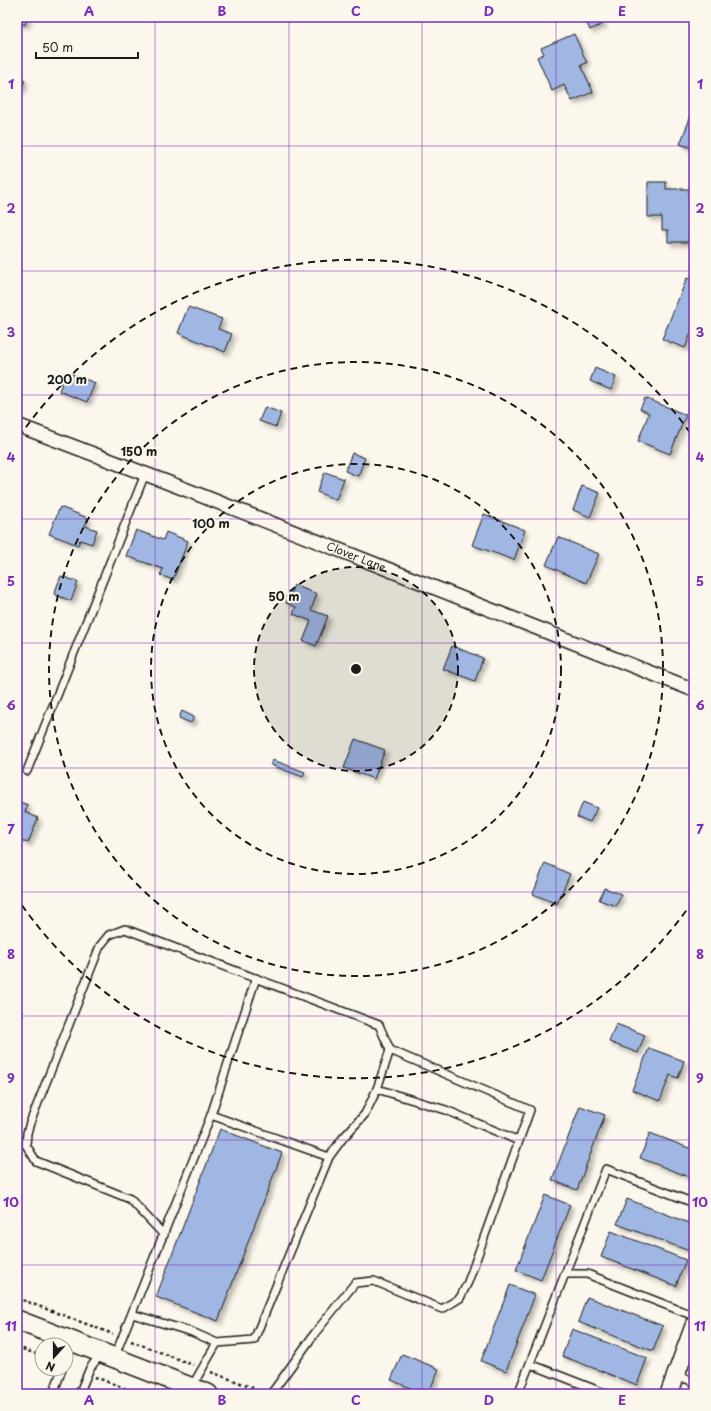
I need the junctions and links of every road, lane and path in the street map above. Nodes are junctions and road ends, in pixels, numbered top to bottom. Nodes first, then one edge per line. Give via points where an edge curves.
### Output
1 (17, 425) edge
2 (145, 474) junction
3 (694, 690) edge
4 (27, 771) dead end
5 (256, 978) junction
6 (390, 1050) junction
7 (377, 1089) junction
8 (211, 1115) junction
9 (519, 1141) junction
10 (328, 1156) junction
11 (694, 1203) edge
12 (164, 1235) junction
13 (566, 1274) junction
14 (17, 1298) edge
15 (132, 1314) junction
16 (17, 1320) edge
17 (694, 1325) edge
18 (113, 1334) dead end
19 (46, 1337) edge
20 (129, 1340) dead end
21 (217, 1343) junction
22 (17, 1347) edge
23 (74, 1351) edge
24 (34, 1353) edge
25 (108, 1356) junction
26 (530, 1364) junction
27 (194, 1365) dead end
28 (211, 1372) dead end
29 (676, 1374) junction
30 (59, 1377) edge
31 (95, 1377) dead end
32 (694, 1382) edge
33 (254, 1388) dead end
34 (196, 1392) edge
35 (53, 1394) edge
36 (79, 1394) edge
37 (140, 1394) edge
38 (271, 1394) edge
39 (518, 1394) edge
40 (607, 1394) edge
41 (669, 1394) edge

1 - 2 street, Clover Lane
2 - 3 street, Clover Lane
2 - 4 lane
5 - 6 lane via 379,1025
5 - 8 lane
5 - 12 lane via 125,929 109,935 100,946 26,1133 26,1145 36,1161 130,1199
6 - 7 lane
6 - 9 lane via 530,1110
7 - 9 lane via 446,1110
7 - 10 lane via 365,1114
8 - 10 lane
8 - 12 lane
9 - 38 lane via 460,1298 442,1309 374,1281 355,1283
10 - 21 lane via 254,1340
11 - 13 lane via 606,1169
12 - 15 lane
13 - 17 lane via 587,1274
13 - 26 lane
14 - 18 path
15 - 21 lane via 192,1332
15 - 25 lane
16 - 19 main road
17 - 29 street
20 - 27 path
21 - 34 lane
22 - 24 path
23 - 25 main road
25 - 34 main road
25 - 36 lane via 90,1368
26 - 39 lane
26 - 40 lane
28 - 33 path
29 - 32 lane
29 - 41 street
30 - 35 lane
31 - 37 path

